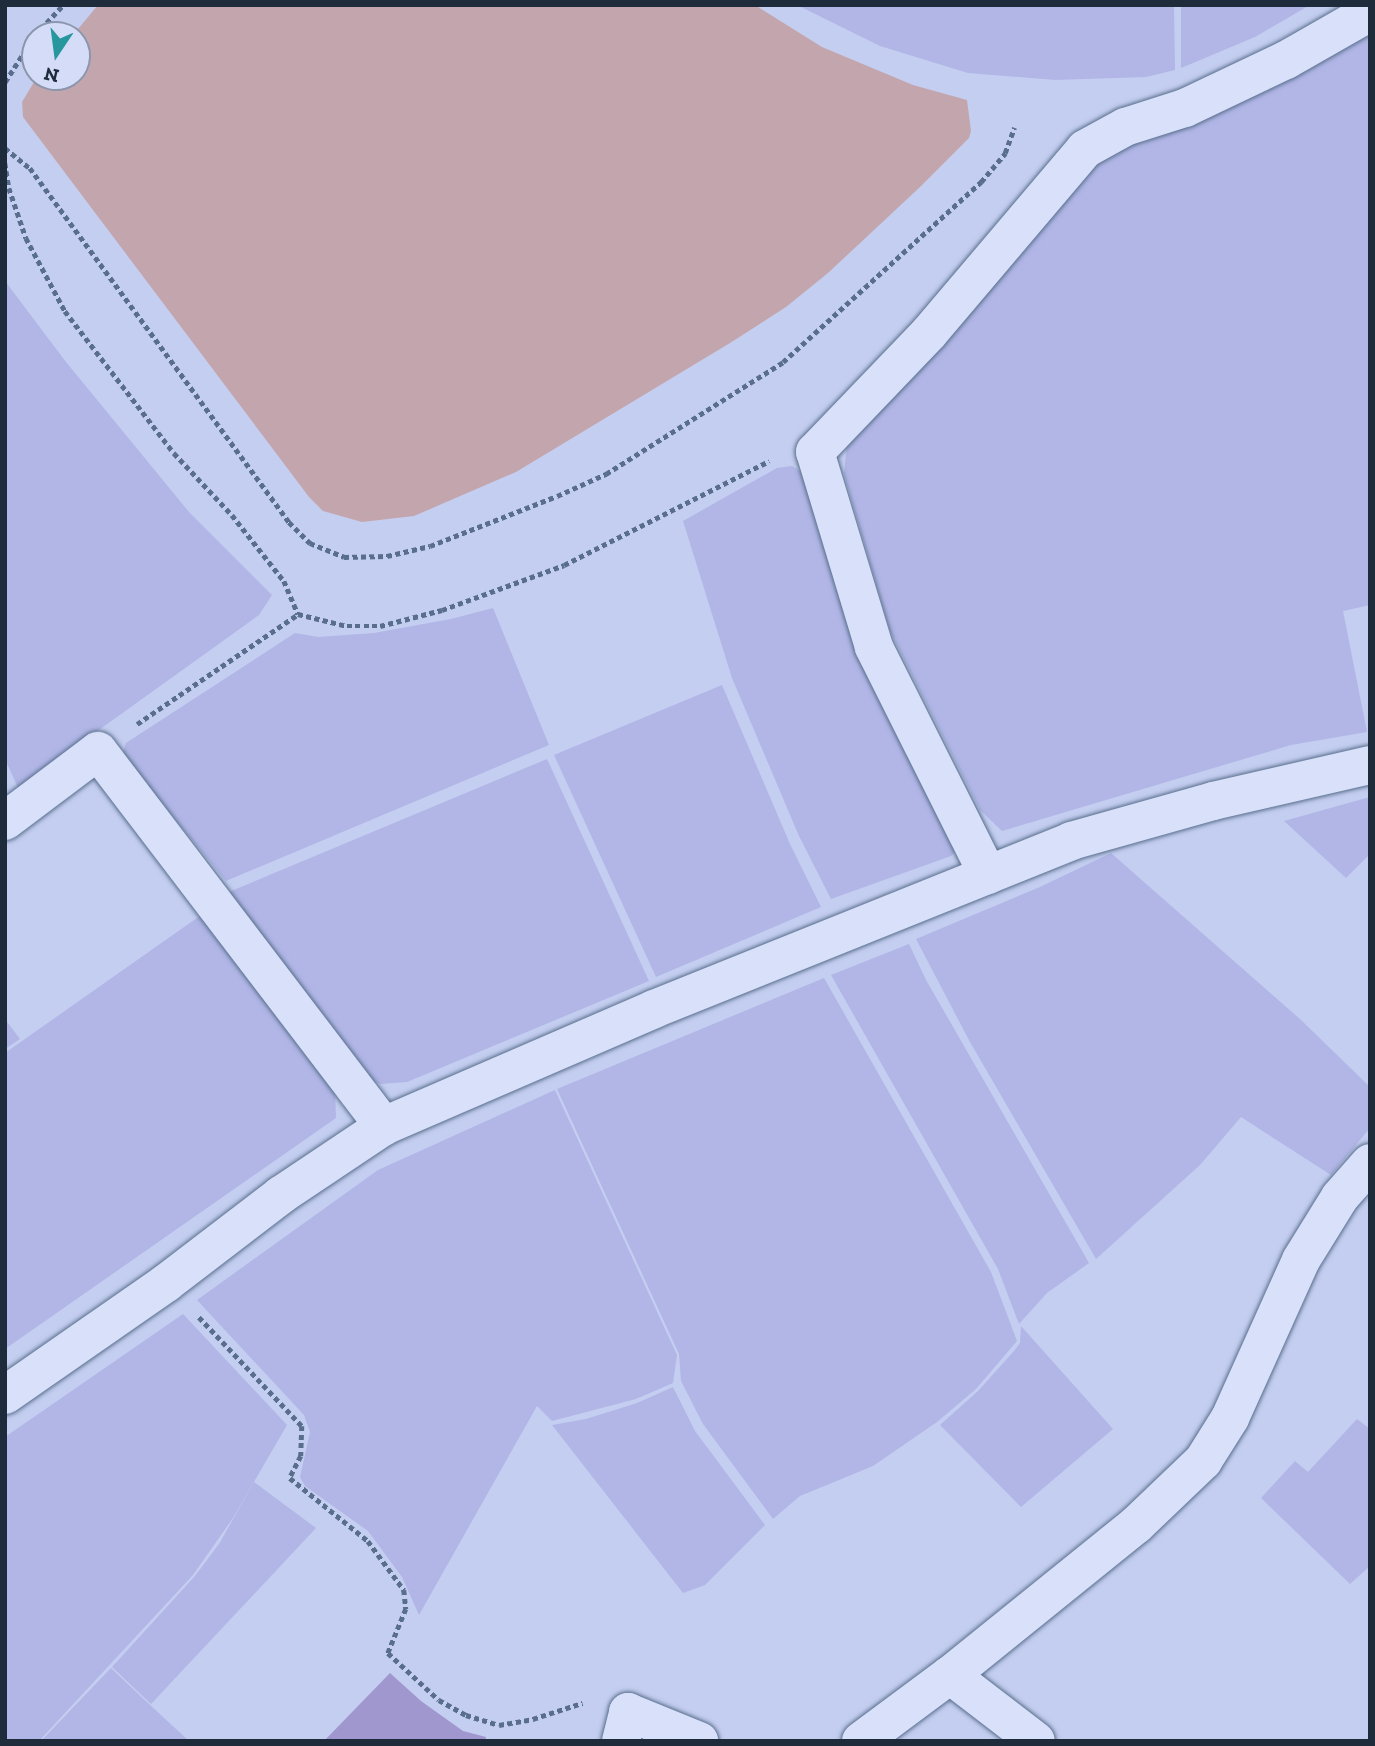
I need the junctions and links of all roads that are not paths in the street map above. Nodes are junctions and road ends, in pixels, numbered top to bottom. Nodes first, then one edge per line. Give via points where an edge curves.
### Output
1 (1370, 12) edge
2 (1370, 765) edge
3 (5, 821) edge
4 (988, 875) junction
5 (384, 1126) junction
6 (1370, 1163) edge
7 (5, 1395) edge
8 (950, 1675) junction
9 (624, 1726) edge
10 (699, 1741) edge
11 (861, 1741) edge
12 (1036, 1741) edge

1 - 4 street via 1286,60 1185,108 1125,127 1085,149 929,333 816,452 874,647
2 - 4 street via 1213,800 1071,841
3 - 5 street via 98,751
4 - 5 street via 654,1009
5 - 7 street
6 - 8 street via 1340,1197 1301,1260 1240,1399 1203,1461 1136,1525
8 - 11 street
8 - 12 street
9 - 10 street

